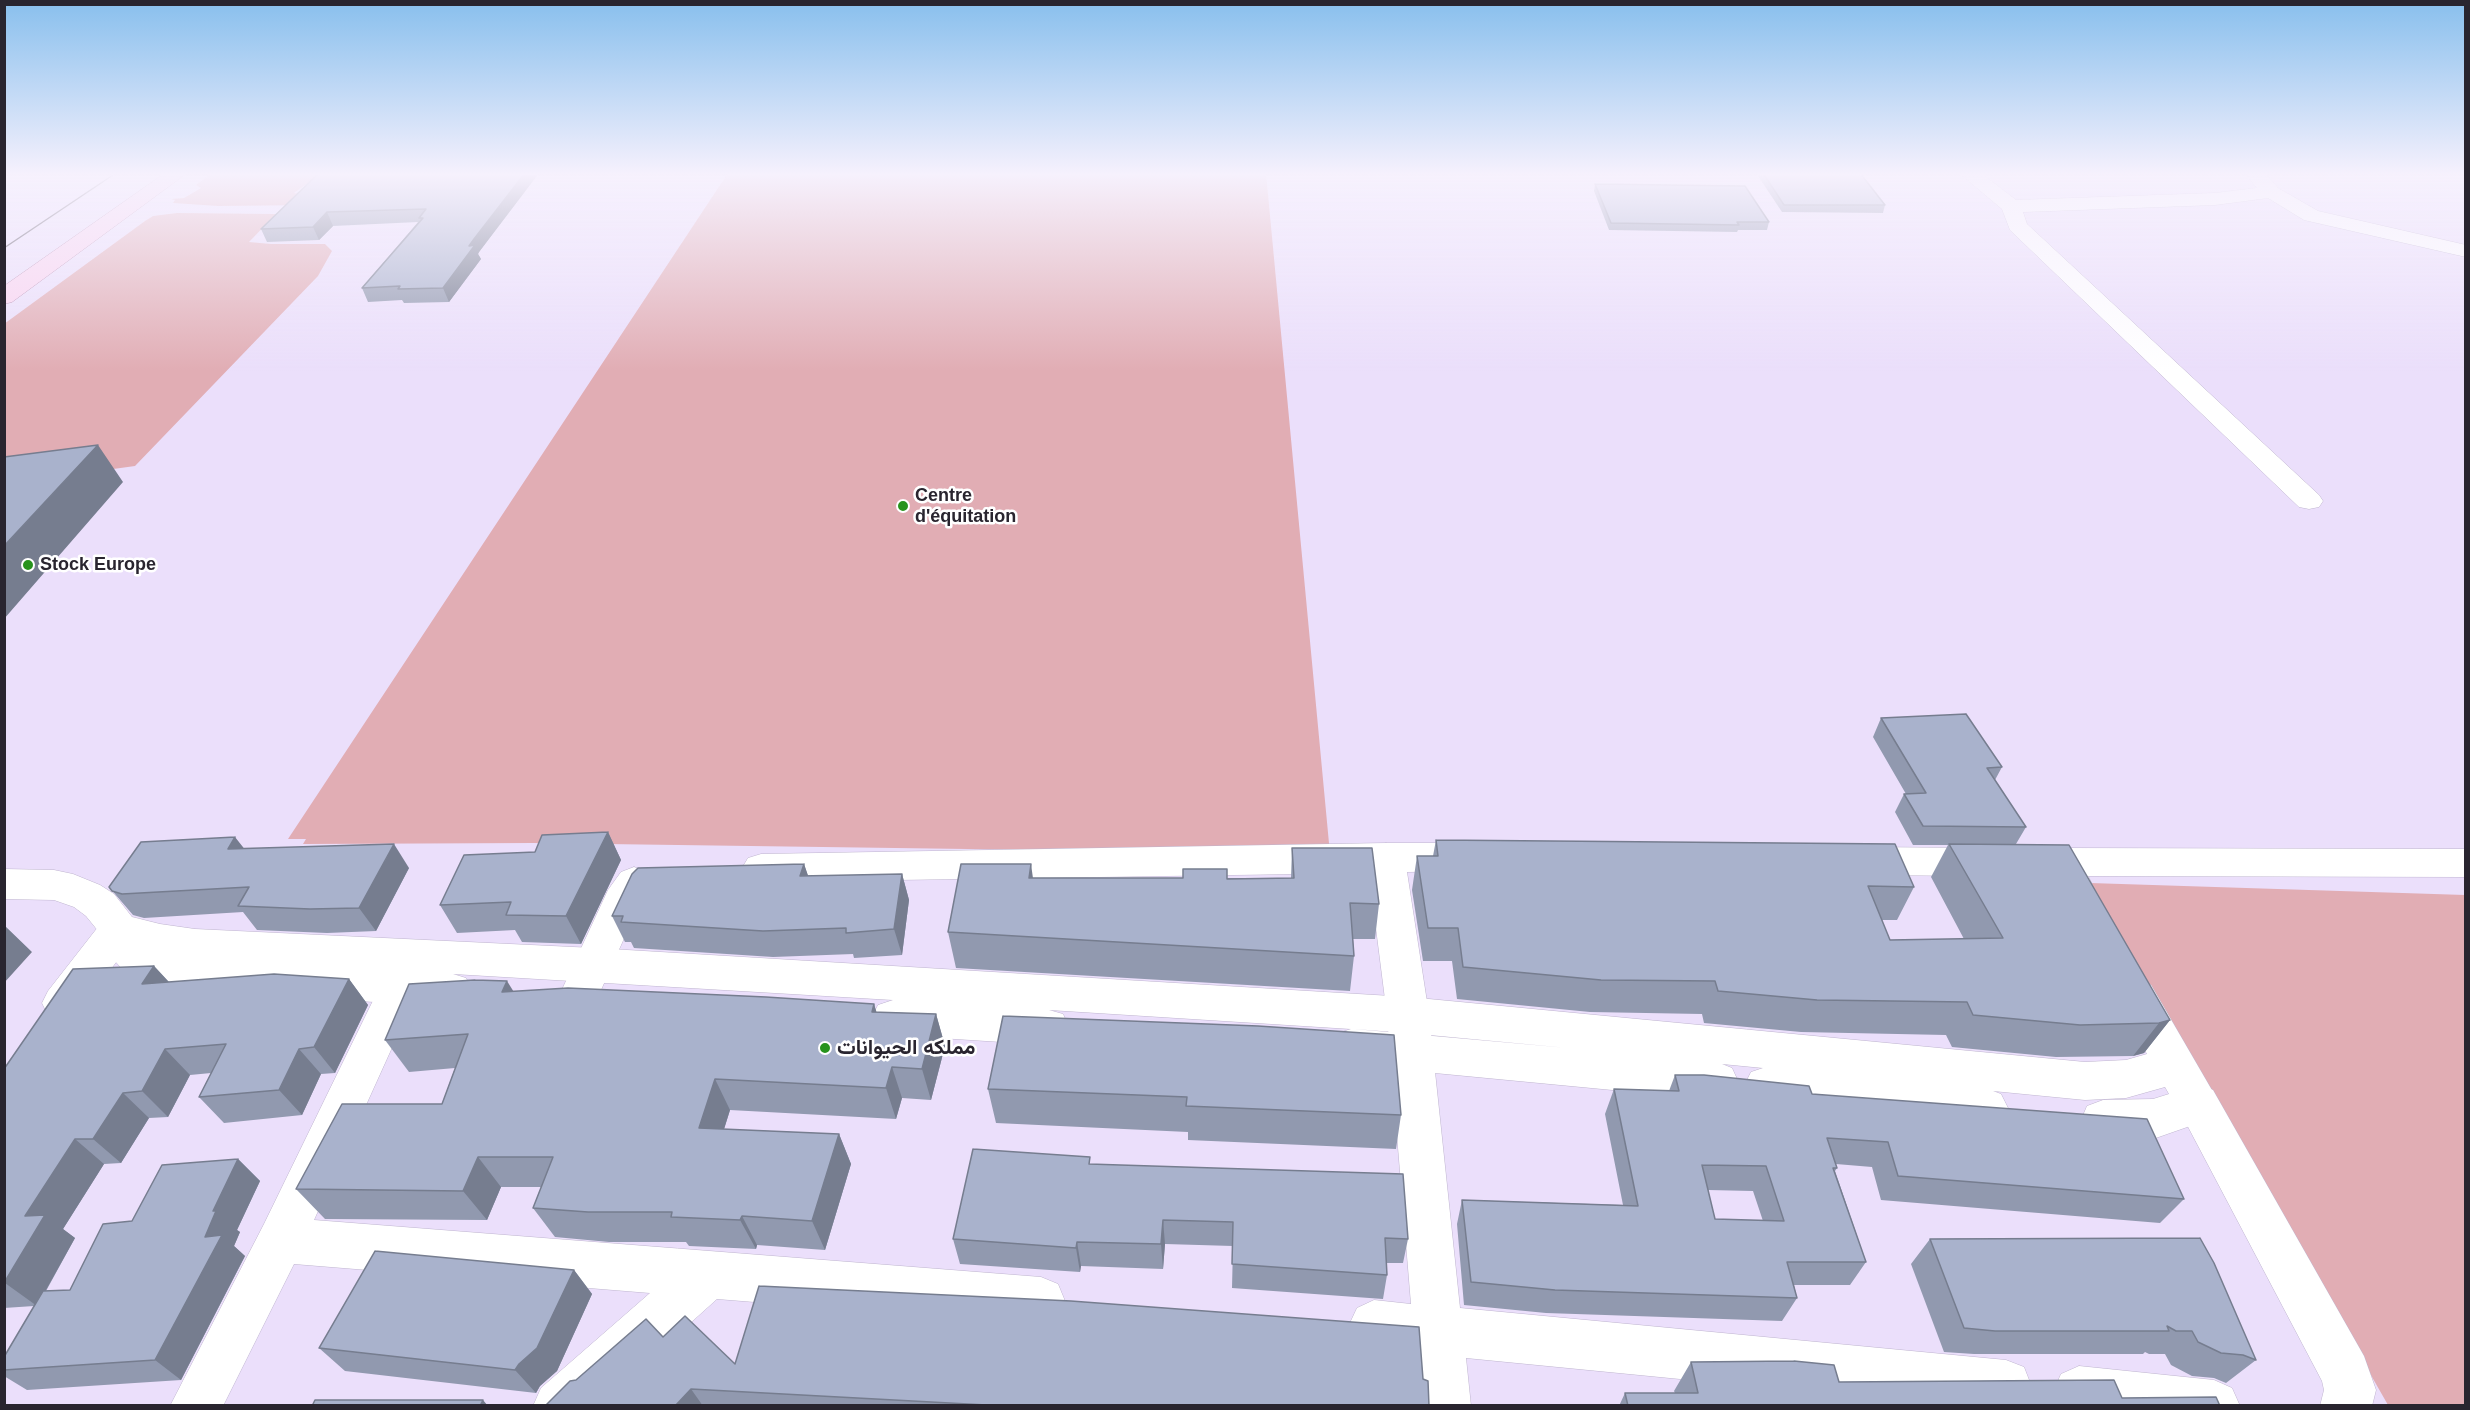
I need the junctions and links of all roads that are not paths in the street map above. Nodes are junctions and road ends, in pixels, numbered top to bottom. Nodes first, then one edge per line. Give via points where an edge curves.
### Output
1 (55, 239) edge
2 (86, 239) edge
3 (2031, 239) edge
4 (2412, 239) edge
5 (2466, 251) edge
6 (9, 270) edge
7 (43, 270) junction
8 (4, 297) edge
9 (2308, 501) dead end
10 (1386, 857) junction
11 (1493, 858) edge
12 (1824, 860) edge
13 (2033, 862) junction
14 (2466, 864) edge
15 (725, 868) edge
16 (666, 869) edge
17 (4, 884) edge
18 (2089, 913) edge
19 (119, 929) junction
20 (2118, 963) edge
21 (586, 980) junction
22 (399, 988) junction
23 (41, 1031) edge
24 (1409, 1033) junction
25 (2176, 1065) junction
26 (2198, 1104) junction
27 (280, 1240) junction
28 (707, 1276) junction
29 (1084, 1304) edge
30 (1332, 1322) edge
31 (1438, 1330) junction
32 (196, 1406) edge
33 (559, 1406) edge
34 (1445, 1406) edge
35 (2214, 1406) edge
36 (2346, 1406) edge

1 - 6 main road
2 - 7 main road
3 - 9 street
4 - 5 street
6 - 7 main road via 33,266
7 - 8 main road
10 - 11 street
10 - 15 street
10 - 24 street
12 - 13 street
13 - 14 street
13 - 18 street
16 - 21 street via 644,875 627,890
17 - 19 street via 73,889 100,905
19 - 21 street via 195,945
19 - 22 street via 138,960 164,970
19 - 23 street
20 - 25 street
21 - 22 street
21 - 24 street
22 - 27 street
24 - 25 street via 2085,1081 2126,1079
24 - 26 street via 2115,1121 2152,1119
24 - 31 street
25 - 26 street
26 - 36 street via 2346,1374 2350,1390
27 - 28 street
27 - 32 street
28 - 29 street
28 - 33 street
30 - 31 street
31 - 34 street
31 - 35 street

